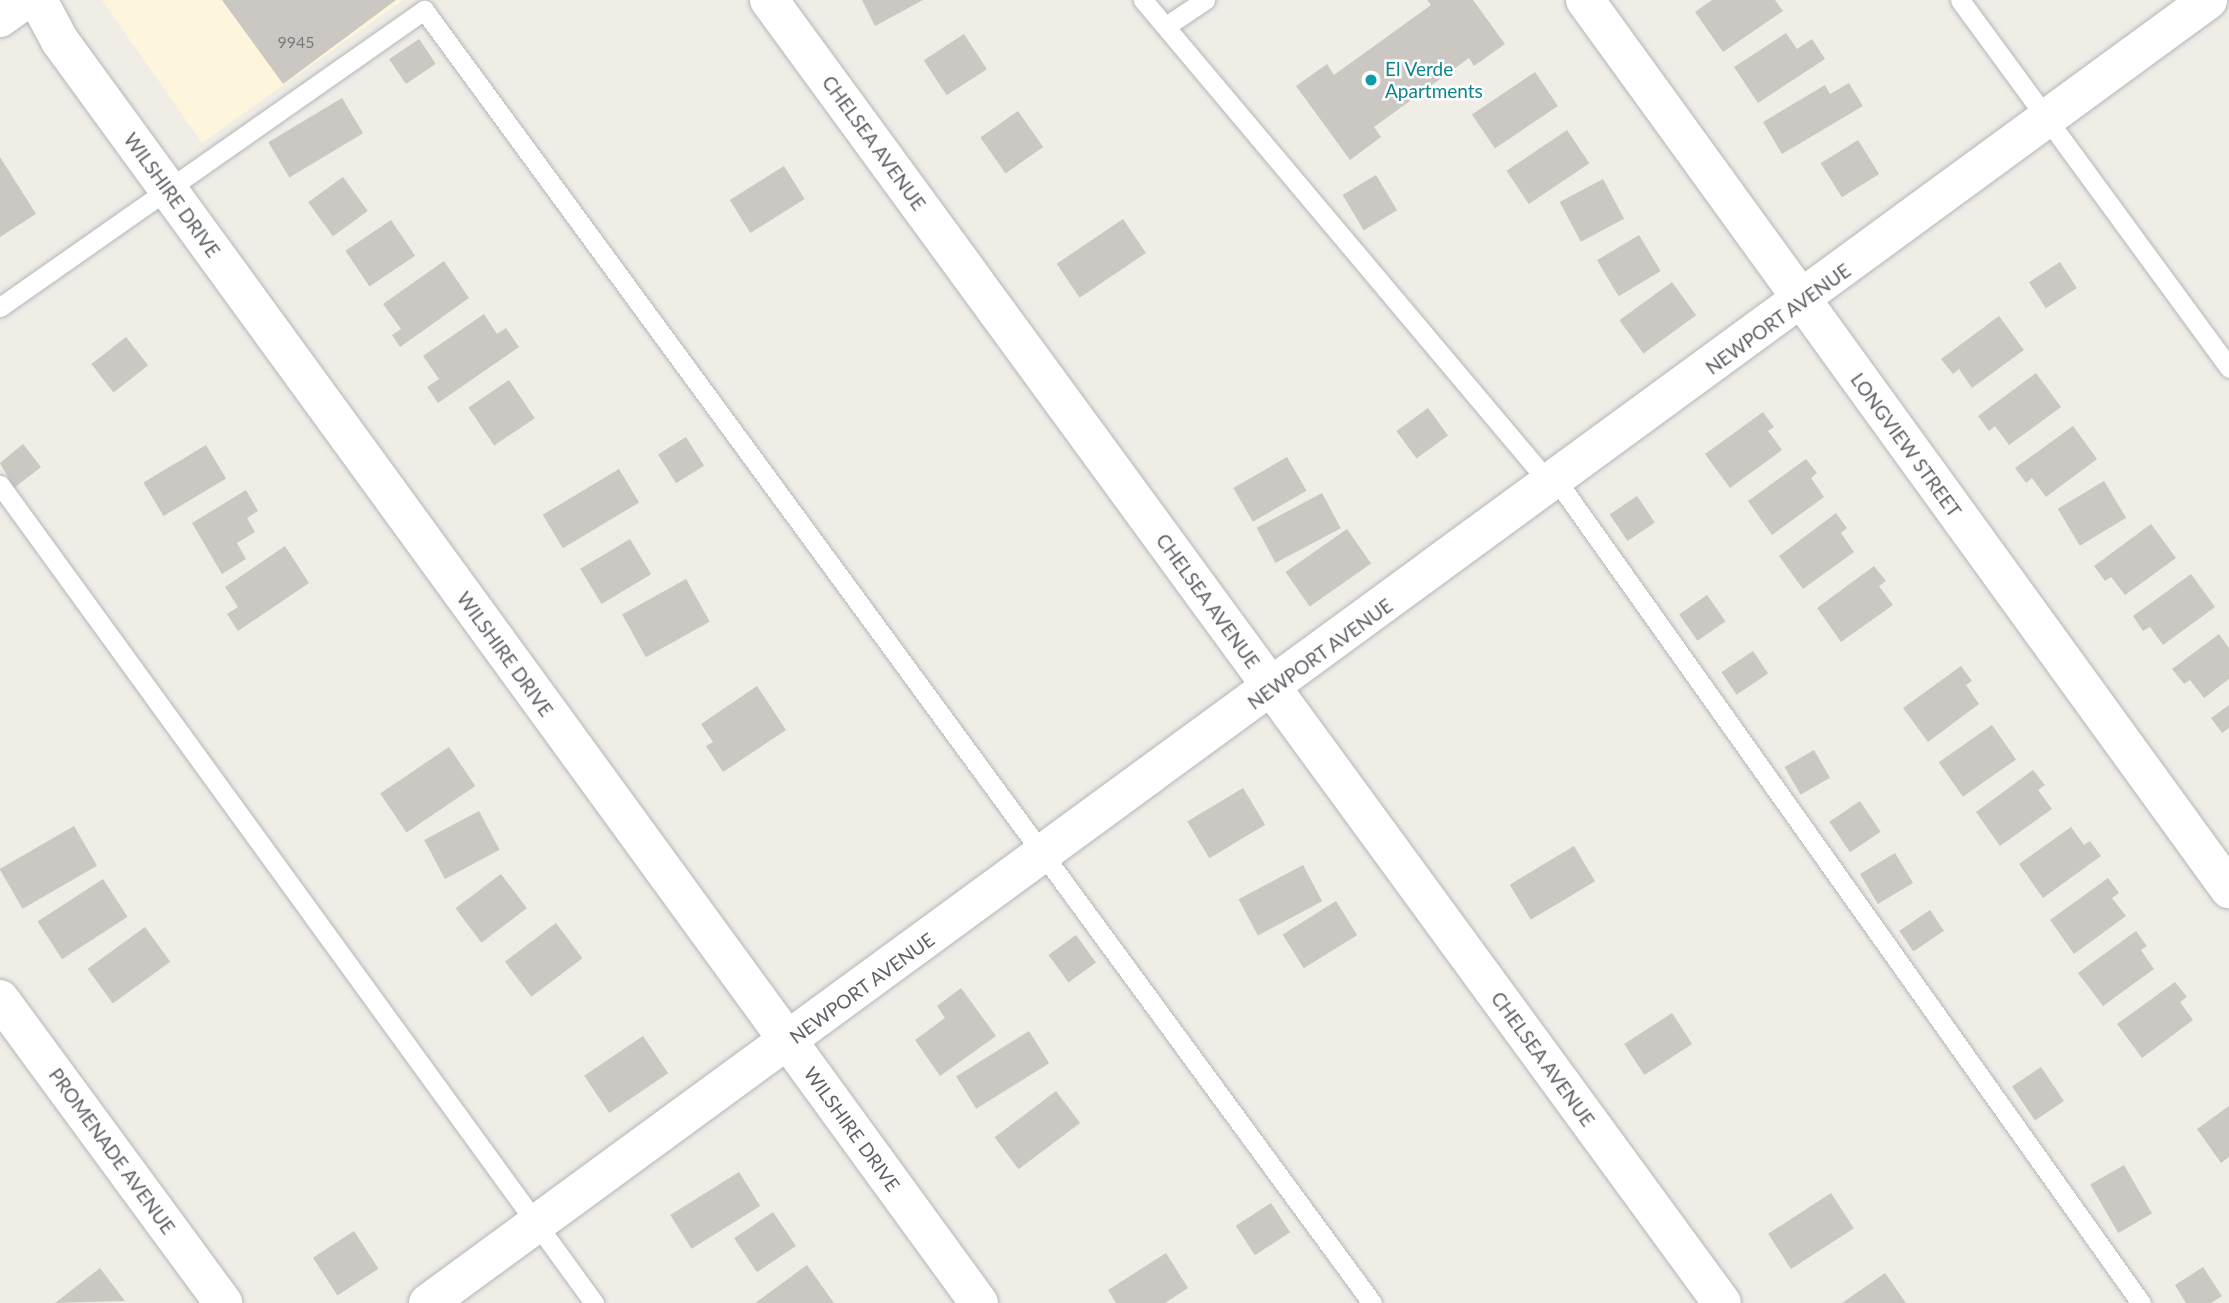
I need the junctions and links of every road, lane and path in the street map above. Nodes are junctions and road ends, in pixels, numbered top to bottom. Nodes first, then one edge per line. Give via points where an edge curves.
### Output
1 (25, 0) edge
2 (38, 0) edge
3 (769, 0) edge
4 (1143, 0) edge
5 (1205, 0) edge
6 (1585, 0) edge
7 (1960, 0) edge
8 (2208, 0) edge
9 (0, 18) edge
10 (1166, 26) junction
11 (2048, 120) junction
12 (168, 190) junction
13 (1802, 301) junction
14 (0, 307) edge
15 (2229, 368) edge
16 (1554, 483) junction
17 (0, 485) edge
18 (1271, 690) junction
19 (1045, 855) junction
20 (2229, 889) edge
21 (0, 999) edge
22 (788, 1041) junction
23 (536, 1224) junction
24 (223, 1303) edge
25 (428, 1303) edge
26 (594, 1303) edge
27 (979, 1303) edge
28 (1371, 1303) edge
29 (1722, 1303) edge
30 (2141, 1303) edge

1 - 9 street
2 - 12 street, WILSHIRE DRIVE via 60,41
3 - 18 street, CHELSEA AVENUE
4 - 10 lane
5 - 10 lane
6 - 13 street, LONGVIEW STREET
7 - 11 lane
8 - 11 street, NEWPORT AVENUE
10 - 16 lane
11 - 13 street, NEWPORT AVENUE
11 - 15 lane
12 - 14 lane
12 - 19 lane via 424,10
12 - 22 street, WILSHIRE DRIVE
13 - 16 street, NEWPORT AVENUE
13 - 20 street, LONGVIEW STREET
16 - 18 street, NEWPORT AVENUE
16 - 30 lane
17 - 23 lane
18 - 19 street, NEWPORT AVENUE
18 - 29 street, CHELSEA AVENUE
19 - 22 street, NEWPORT AVENUE
19 - 28 lane
21 - 24 street, PROMENADE AVENUE
22 - 23 street, NEWPORT AVENUE
22 - 27 street, WILSHIRE DRIVE
23 - 25 street, NEWPORT AVENUE
23 - 26 lane

